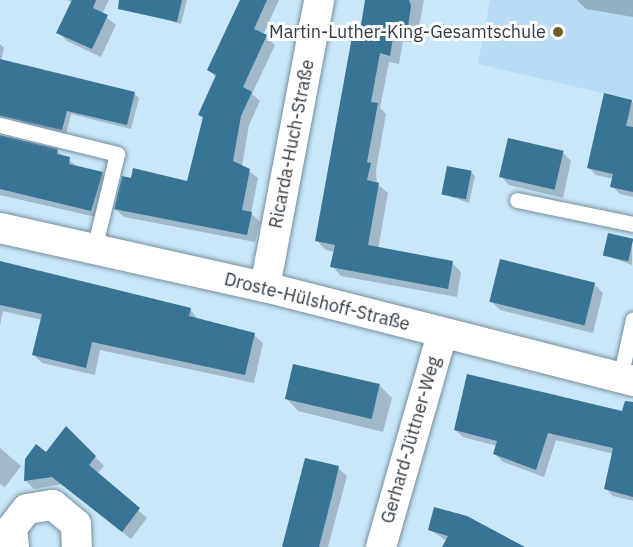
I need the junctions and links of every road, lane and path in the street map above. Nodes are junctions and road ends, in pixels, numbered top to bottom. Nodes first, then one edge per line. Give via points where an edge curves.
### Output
1 (319, 0) edge
2 (0, 124) edge
3 (517, 200) dead end
4 (633, 224) edge
5 (0, 228) edge
6 (94, 249) junction
7 (265, 287) junction
8 (633, 319) edge
9 (442, 334) junction
10 (626, 379) edge
11 (14, 547) edge
12 (76, 547) edge
13 (381, 547) edge

1 - 7 street, Ricarda-Huch-Straße
2 - 6 lane via 117,154
3 - 4 lane
5 - 6 street, Droste-Hülshoff-Straße
6 - 7 street, Droste-Hülshoff-Straße
7 - 9 street, Droste-Hülshoff-Straße
8 - 10 lane
9 - 10 street, Droste-Hülshoff-Straße
9 - 13 street, Gerhard-Jüttner-Weg
11 - 12 street via 12,528 27,509 53,505 76,524

